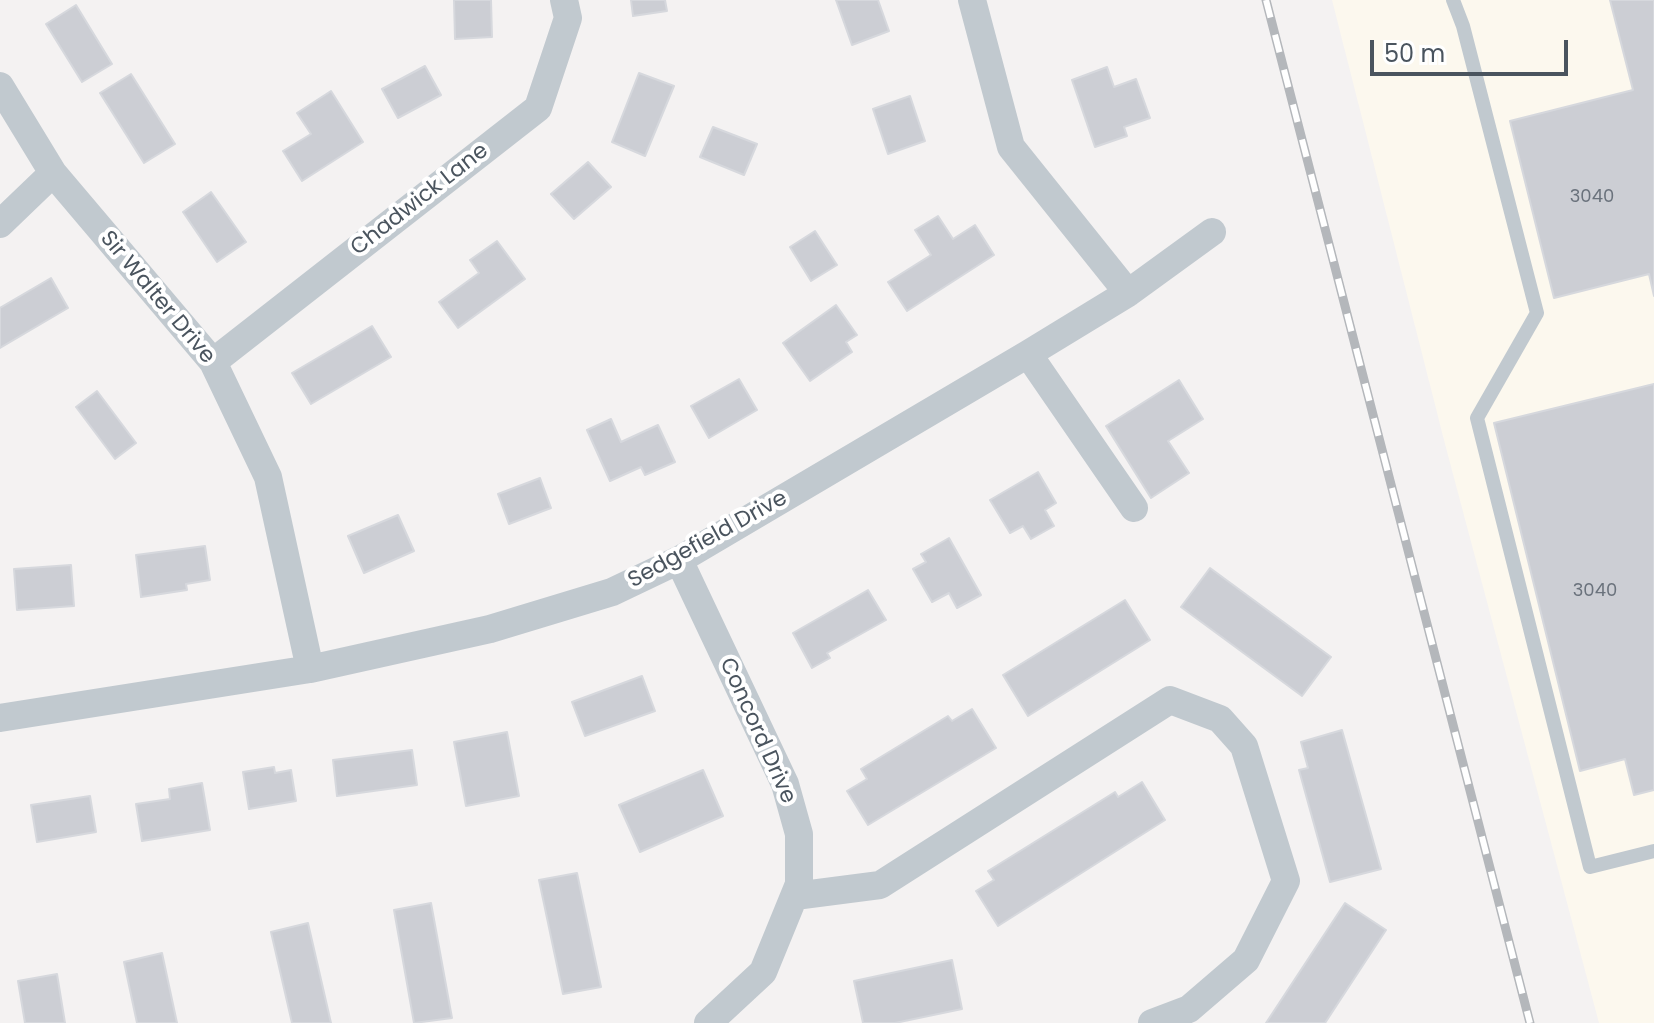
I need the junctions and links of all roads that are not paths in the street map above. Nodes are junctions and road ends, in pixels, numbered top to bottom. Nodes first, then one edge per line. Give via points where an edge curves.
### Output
1 (564, 0) edge
2 (972, 0) edge
3 (1453, 0) edge
4 (0, 86) edge
5 (53, 173) junction
6 (0, 224) edge
7 (1212, 232) dead end
8 (1128, 293) junction
9 (1028, 354) junction
10 (213, 362) junction
11 (1134, 508) dead end
12 (679, 560) junction
13 (310, 669) junction
14 (0, 718) edge
15 (1654, 851) edge
16 (795, 896) junction
17 (710, 1023) edge
18 (1152, 1023) edge

1 - 10 street, Chadwick Lane via 568,18 538,108
2 - 8 street via 1011,147
3 - 15 lane via 1537,313 1477,418 1590,867
4 - 5 street, Sir Walter Drive
5 - 6 street
5 - 10 street, Sir Walter Drive
7 - 8 street, Sedgefield Drive
8 - 9 street, Sedgefield Drive
9 - 11 street
9 - 12 street, Sedgefield Drive
10 - 13 street, Sir Walter Drive via 268,477
12 - 13 street, Sedgefield Drive via 612,592 490,629
12 - 16 street, Concord Drive via 785,784 799,834
13 - 14 street, Sedgefield Drive
16 - 17 street, Concord Drive via 763,972
16 - 18 street via 880,885 1170,700 1220,719 1244,746 1286,881 1246,960 1189,1009

